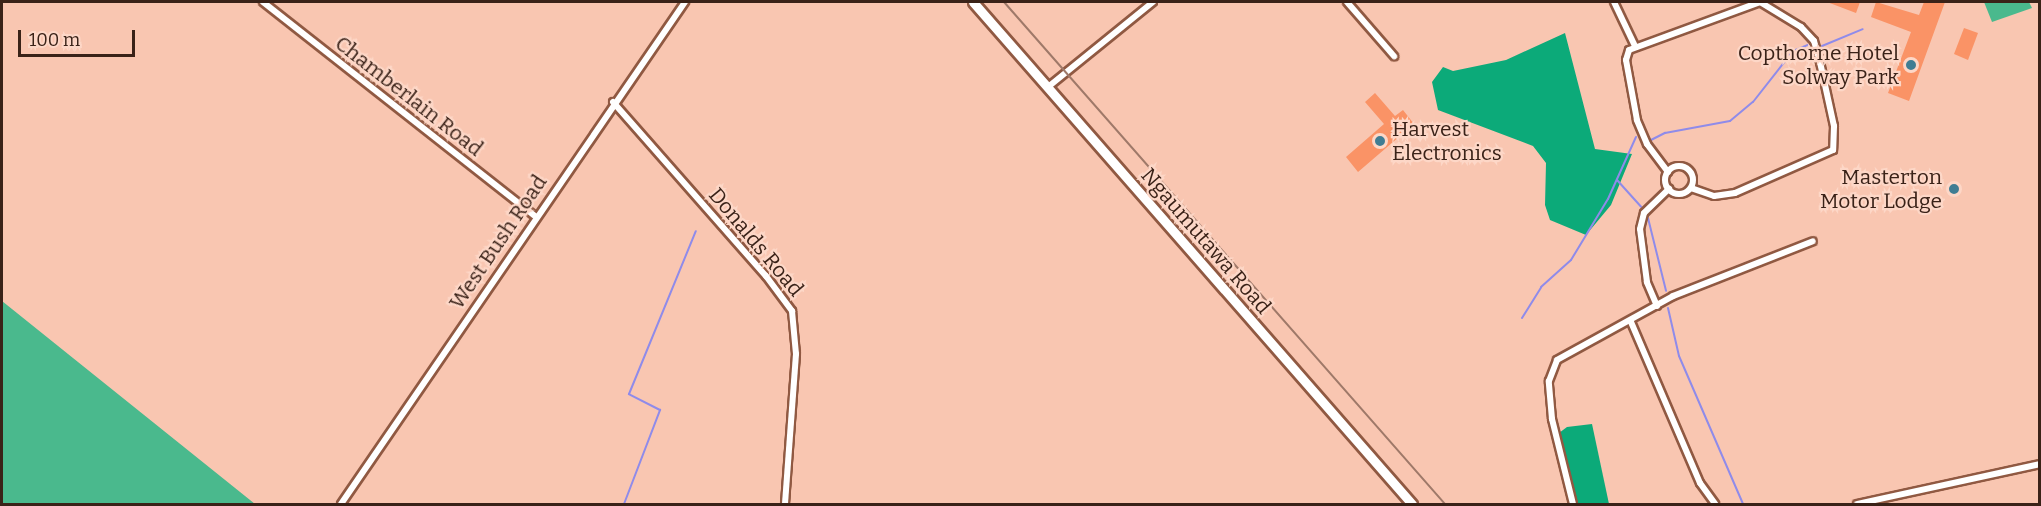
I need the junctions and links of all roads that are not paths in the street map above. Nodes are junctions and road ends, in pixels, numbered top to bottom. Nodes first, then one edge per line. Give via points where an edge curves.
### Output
1 (263, 2) edge
2 (685, 2) edge
3 (973, 2) edge
4 (1153, 2) edge
5 (1347, 2) edge
6 (1614, 2) edge
7 (1635, 46) junction
8 (1394, 56) dead end
9 (1048, 87) junction
10 (613, 102) junction
11 (1668, 172) junction
12 (1691, 188) junction
13 (1669, 189) junction
14 (535, 216) junction
15 (1813, 241) dead end
16 (1657, 306) junction
17 (1631, 322) junction
18 (2040, 464) edge
19 (341, 504) edge
20 (785, 504) edge
21 (1412, 504) edge
22 (1573, 504) edge
23 (1715, 504) edge
24 (1857, 504) edge

1 - 14 street, Chamberlain Road
2 - 10 street, West Bush Road
3 - 9 main road, Ngaumutawa Road
4 - 9 street
5 - 8 street
6 - 7 street
7 - 11 street via 1626,60 1637,120 1647,144
7 - 12 street via 1760,2 1814,41 1834,126 1833,150 1735,193 1714,196
9 - 21 main road, Ngaumutawa Road
10 - 14 street, West Bush Road
10 - 20 street, Donalds Road via 777,288 792,311 796,354
11 - 12 street via 1680,166 1689,170
11 - 13 street
12 - 13 street via 1680,194
13 - 16 street via 1644,213 1640,229 1647,282
14 - 19 street, West Bush Road
15 - 16 street via 1697,285
16 - 17 street
17 - 22 street via 1566,352 1551,370 1552,419
17 - 23 street via 1700,483
18 - 24 street

